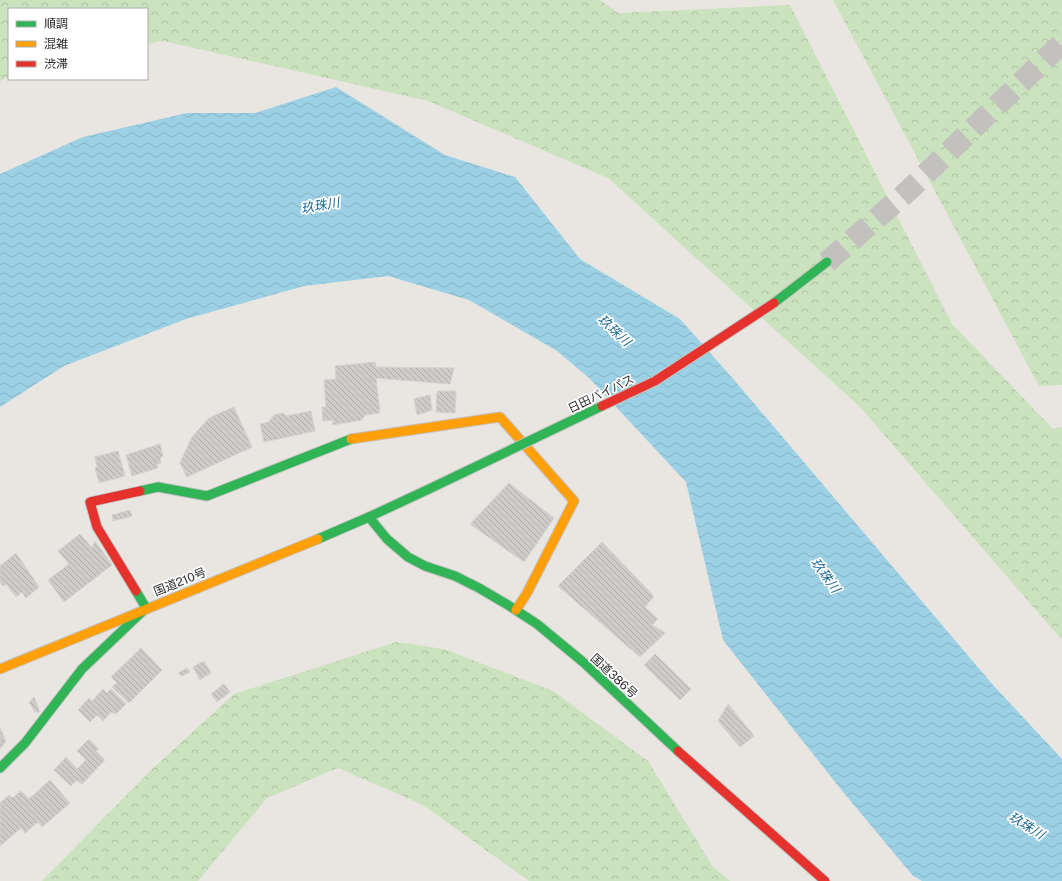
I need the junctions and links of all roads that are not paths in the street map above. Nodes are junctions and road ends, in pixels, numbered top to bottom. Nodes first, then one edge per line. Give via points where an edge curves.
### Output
1 (827, 262) tunnel mouth
2 (369, 517) junction
3 (146, 608) junction
4 (516, 610) junction
5 (0, 669) edge
6 (0, 768) edge
7 (825, 881) edge

1 - 2 main road, 日田バイパス, bridge via 774,303 655,381
2 - 3 main road, 国道210号
2 - 4 main road, 国道386号 via 379,532 411,559 457,577
3 - 4 main road via 97,527 90,502 158,487 207,496 350,439 500,417 574,501
3 - 5 main road, 国道210号
3 - 6 main road via 82,669 25,743
4 - 7 main road, 国道386号 via 557,640 655,731

